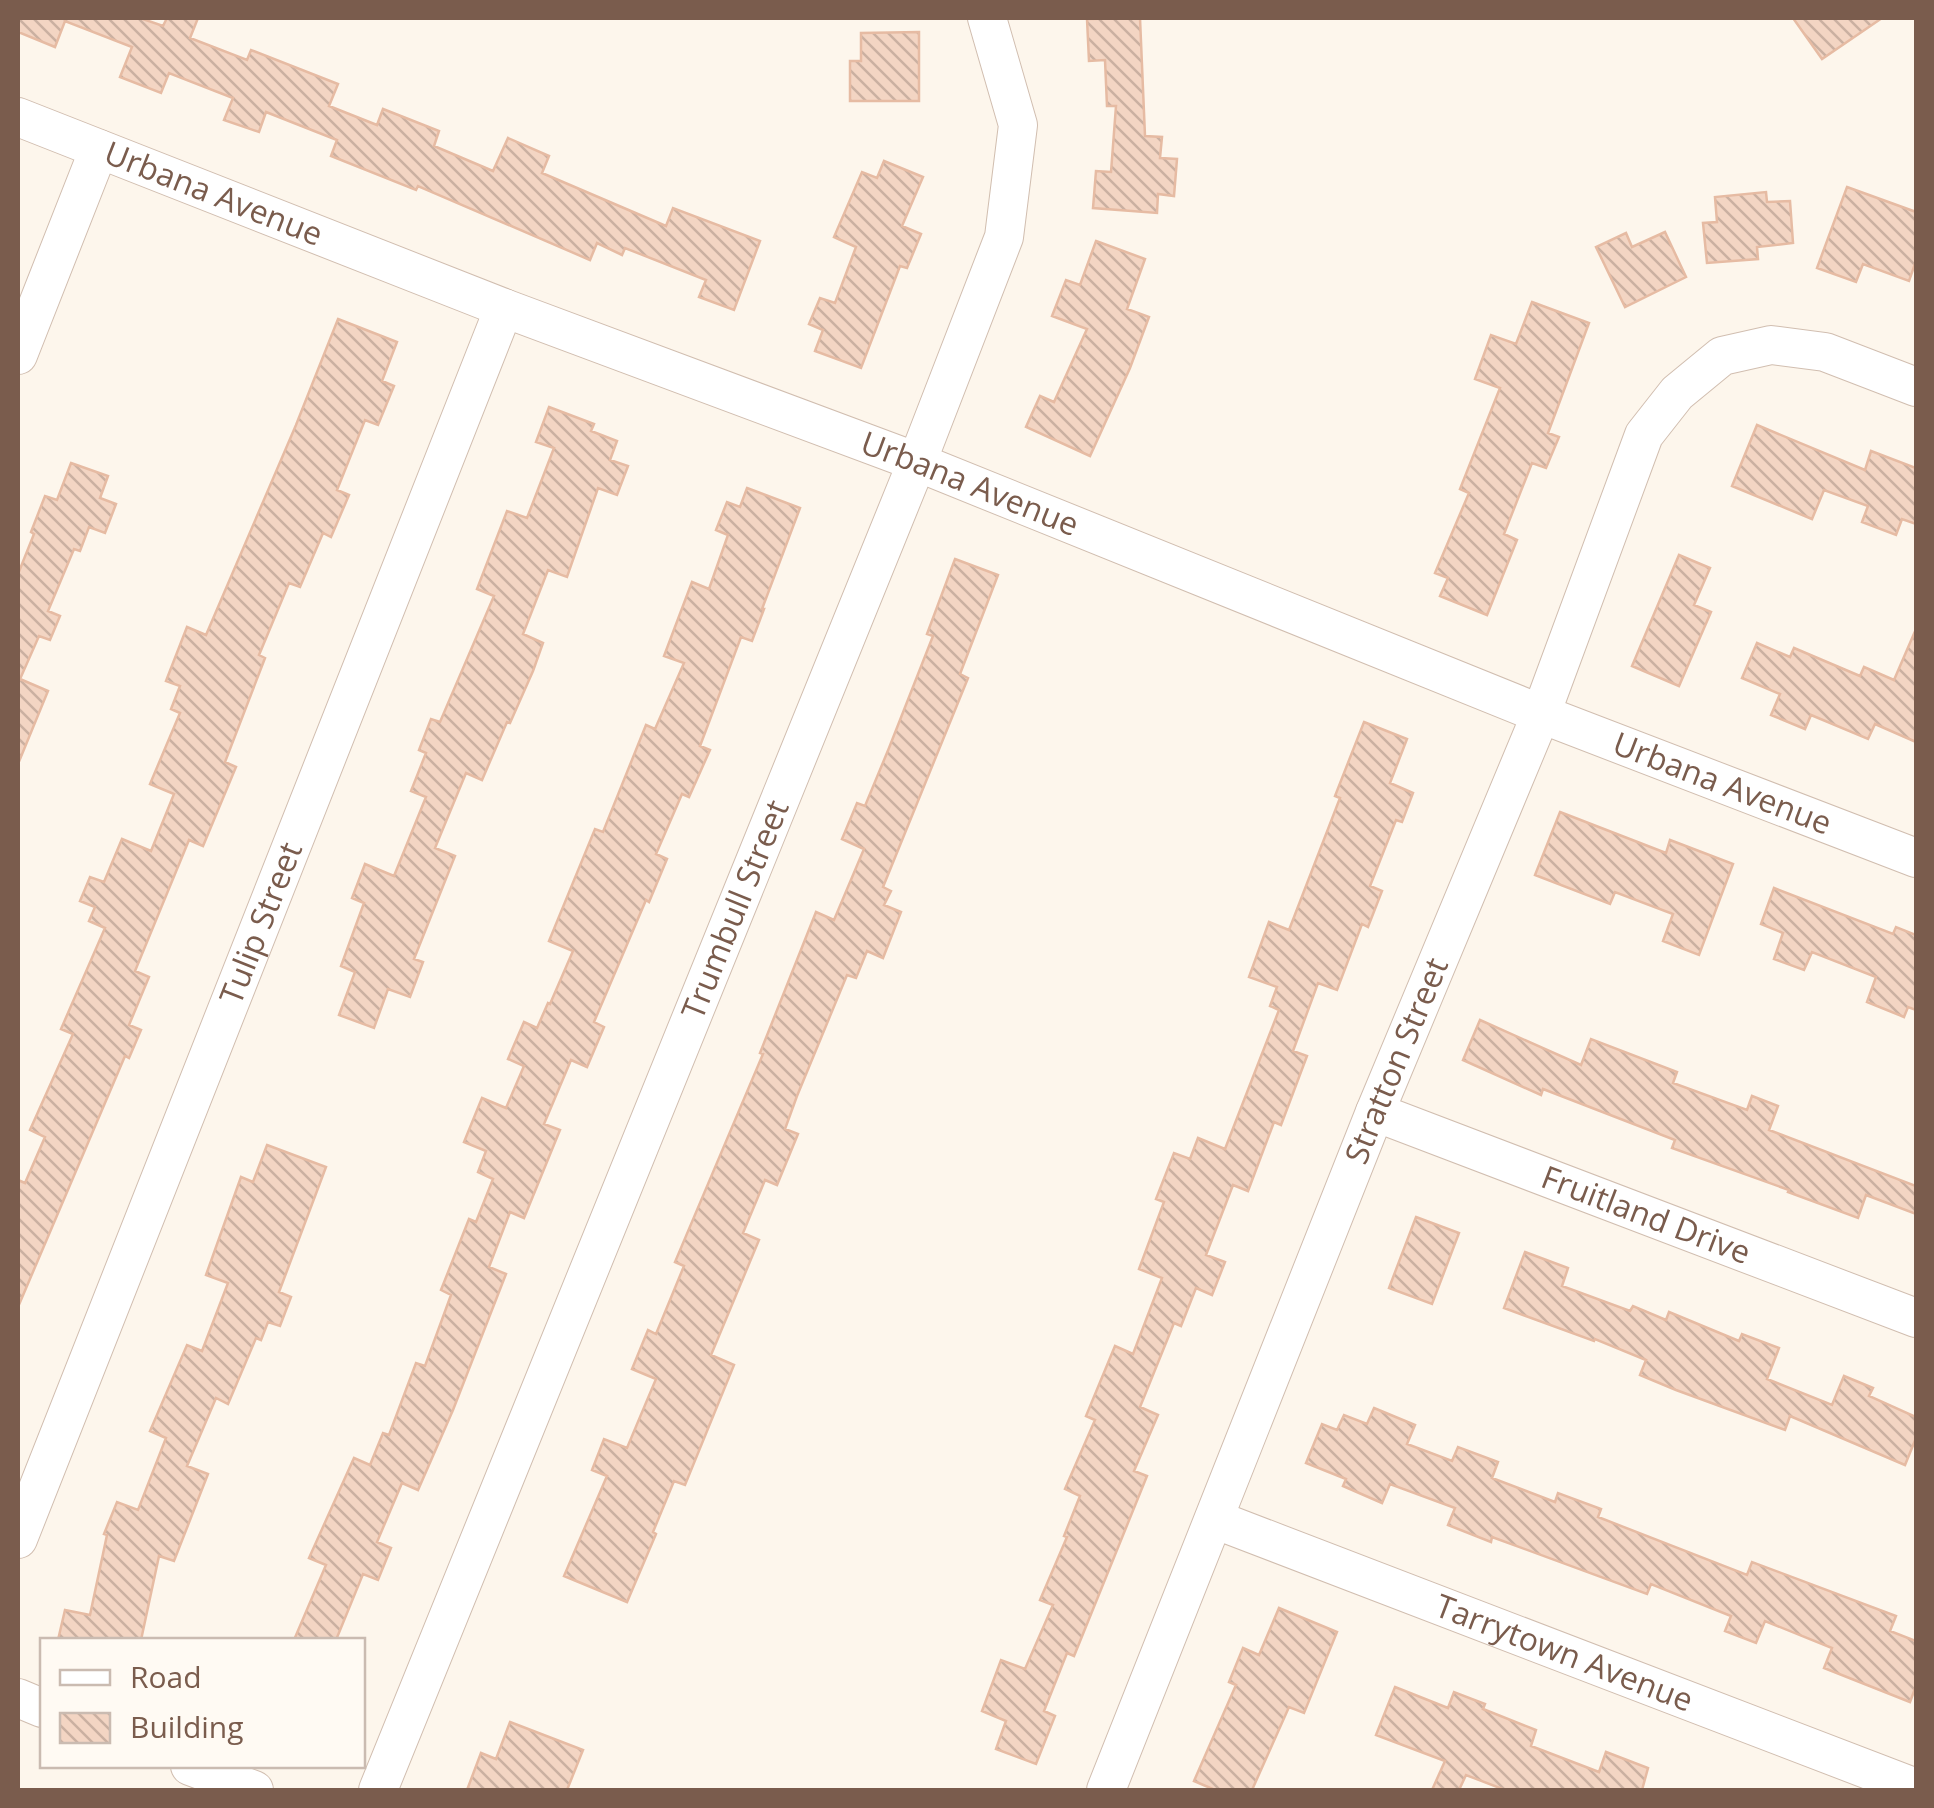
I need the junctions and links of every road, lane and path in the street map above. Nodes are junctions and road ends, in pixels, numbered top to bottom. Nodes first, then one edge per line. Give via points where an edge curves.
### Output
1 (987, 18) edge
2 (18, 117) edge
3 (99, 150) junction
4 (504, 308) junction
5 (18, 355) edge
6 (1916, 387) edge
7 (916, 462) junction
8 (1541, 714) junction
9 (1916, 858) edge
10 (1375, 1112) junction
11 (1916, 1318) edge
12 (1214, 1519) junction
13 (18, 1539) edge
14 (195, 1768) edge
15 (1916, 1788) edge
16 (254, 1790) edge
17 (378, 1790) edge
18 (1106, 1790) edge

1 - 7 street, Trumbull Street via 1018,126 1004,236
2 - 3 street, Urbana Avenue
3 - 4 street, Urbana Avenue
3 - 5 street
4 - 7 street, Urbana Avenue
4 - 13 street, Tulip Street
6 - 8 street, Stratton Street via 1826,352 1771,346 1722,356 1676,393 1644,435
7 - 8 street, Urbana Avenue
7 - 17 street, Trumbull Street
8 - 9 street, Urbana Avenue
8 - 10 street, Stratton Street
10 - 11 street, Fruitland Drive
10 - 12 street, Stratton Street
12 - 15 street, Tarrytown Avenue
12 - 18 street, Stratton Street
14 - 16 street

